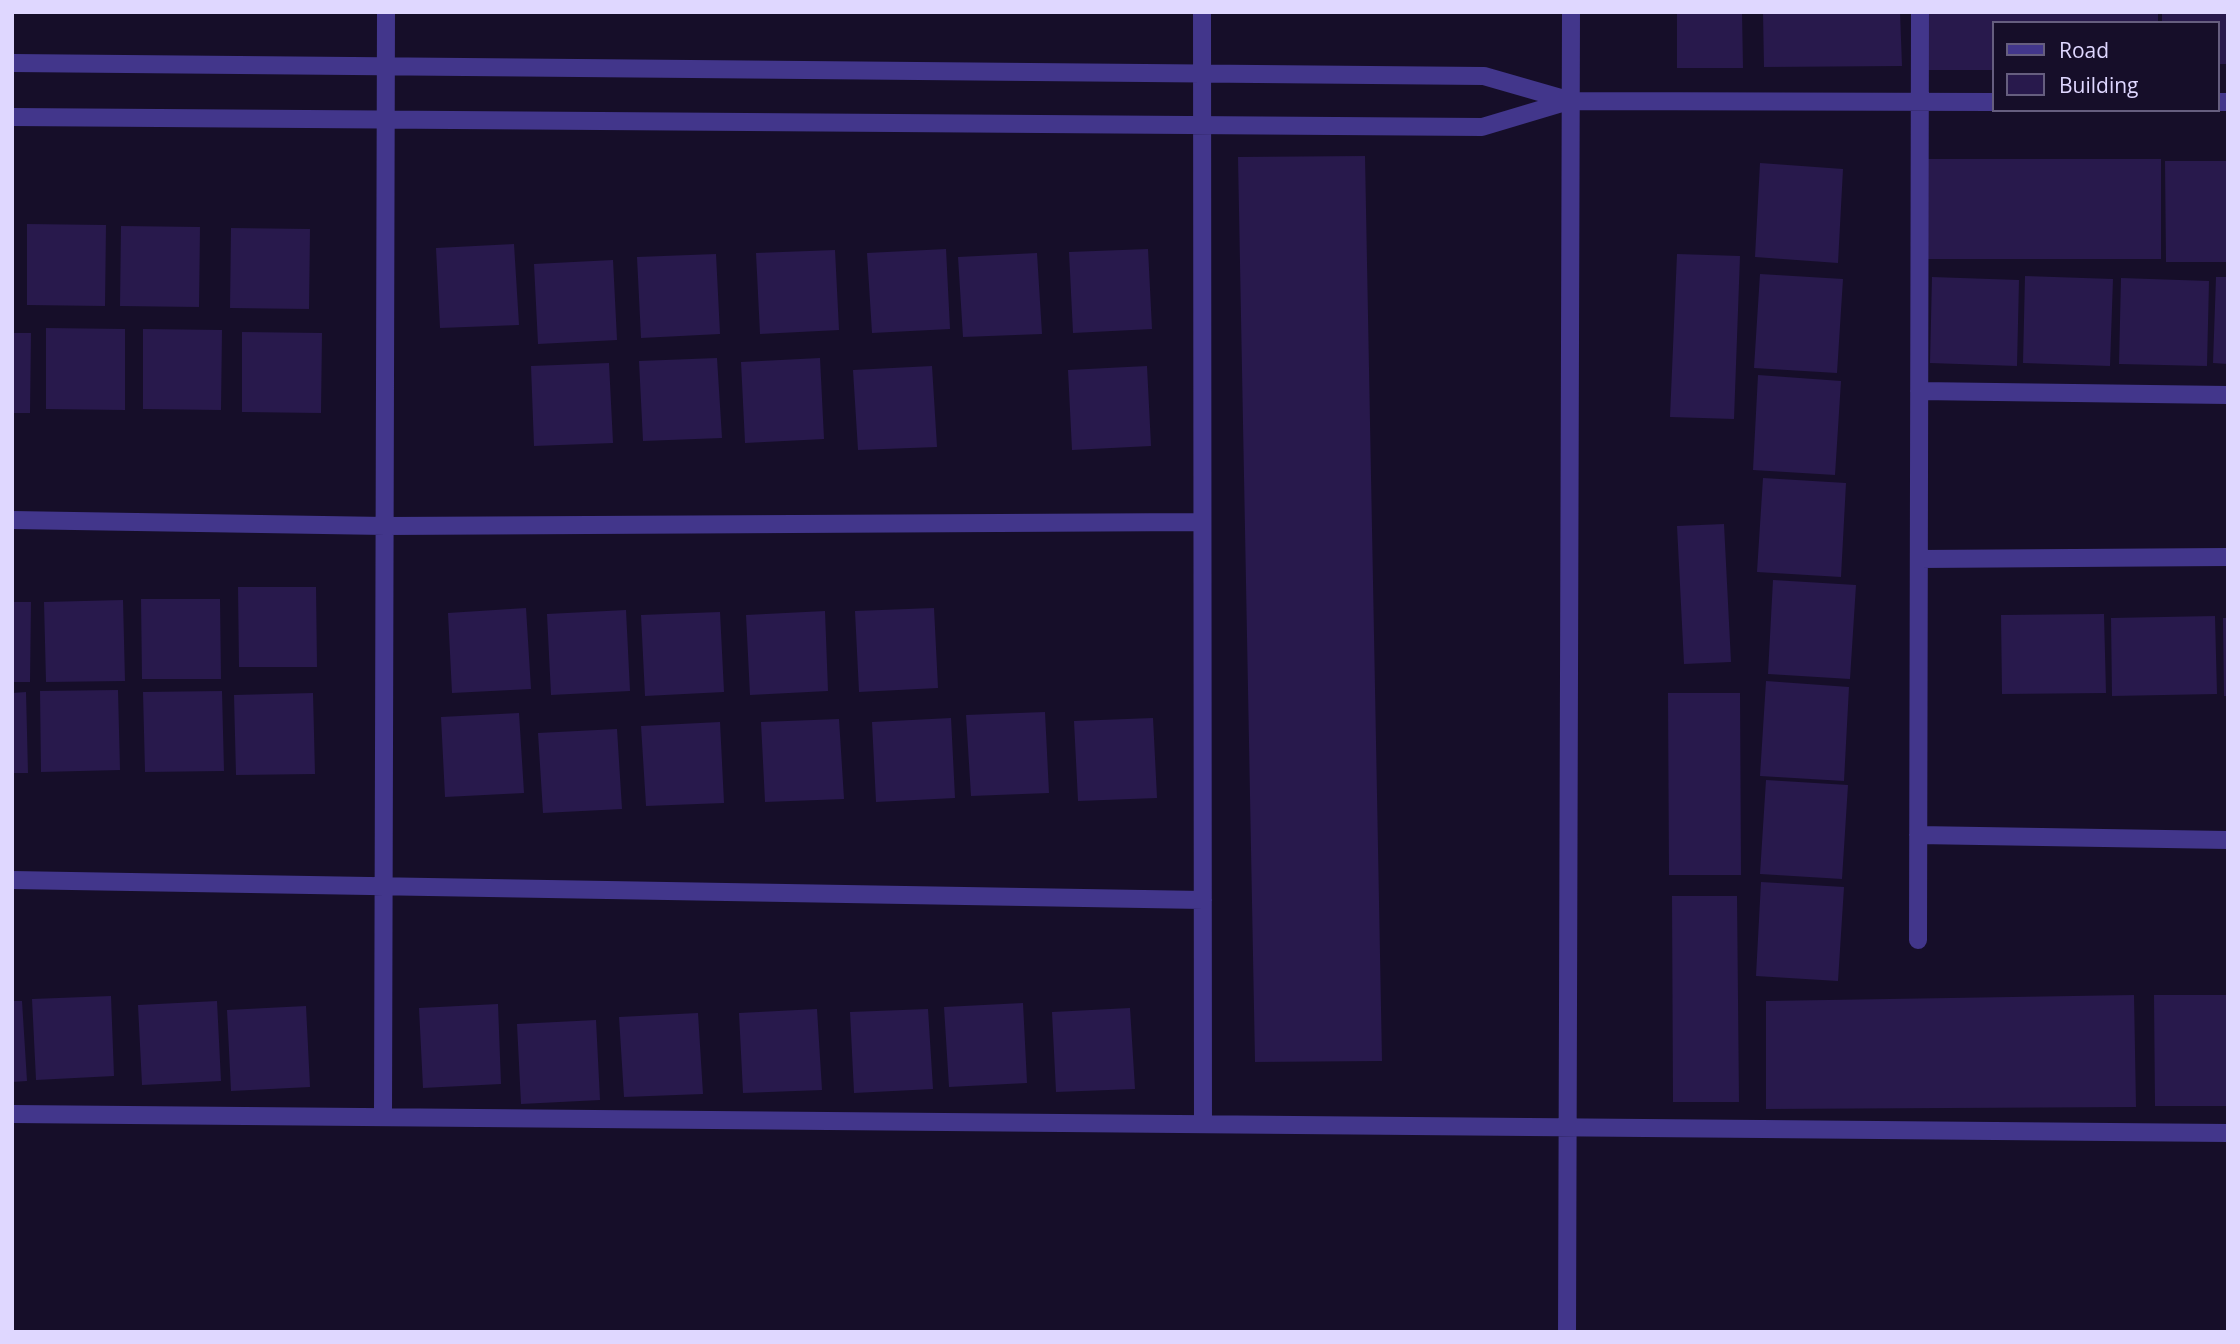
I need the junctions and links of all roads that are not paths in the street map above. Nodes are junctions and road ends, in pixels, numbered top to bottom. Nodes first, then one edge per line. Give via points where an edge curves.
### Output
1 (386, 12) edge
2 (1202, 12) edge
3 (1571, 12) edge
4 (1920, 12) edge
5 (12, 64) edge
6 (386, 66) junction
7 (1202, 73) junction
8 (1571, 101) junction
9 (1920, 102) junction
10 (1992, 102) edge
11 (12, 117) edge
12 (386, 120) junction
13 (1202, 126) junction
14 (1919, 391) junction
15 (2228, 395) edge
16 (12, 520) edge
17 (1202, 522) junction
18 (385, 526) junction
19 (2228, 556) edge
20 (1919, 559) junction
21 (1918, 835) junction
22 (2228, 840) edge
23 (12, 880) edge
24 (384, 886) junction
25 (1203, 900) junction
26 (1918, 940) dead end
27 (12, 1114) edge
28 (383, 1116) junction
29 (1203, 1123) junction
30 (1567, 1127) junction
31 (2228, 1133) edge
32 (1567, 1332) edge

1 - 6 street
2 - 7 street
3 - 8 street
4 - 9 street
5 - 6 street
6 - 7 street
6 - 12 street
7 - 8 street via 1484,76
7 - 13 street
8 - 9 street
8 - 13 street via 1482,127
8 - 30 street
9 - 10 street
9 - 14 street
11 - 12 street
12 - 13 street
12 - 18 street
13 - 17 street
14 - 15 street
14 - 20 street
16 - 18 street
17 - 18 street
17 - 25 street
18 - 24 street
19 - 20 street
20 - 21 street
21 - 22 street
21 - 26 street
23 - 24 street
24 - 25 street
24 - 28 street
25 - 29 street
27 - 28 street
28 - 29 street
29 - 30 street
30 - 31 street
30 - 32 street

